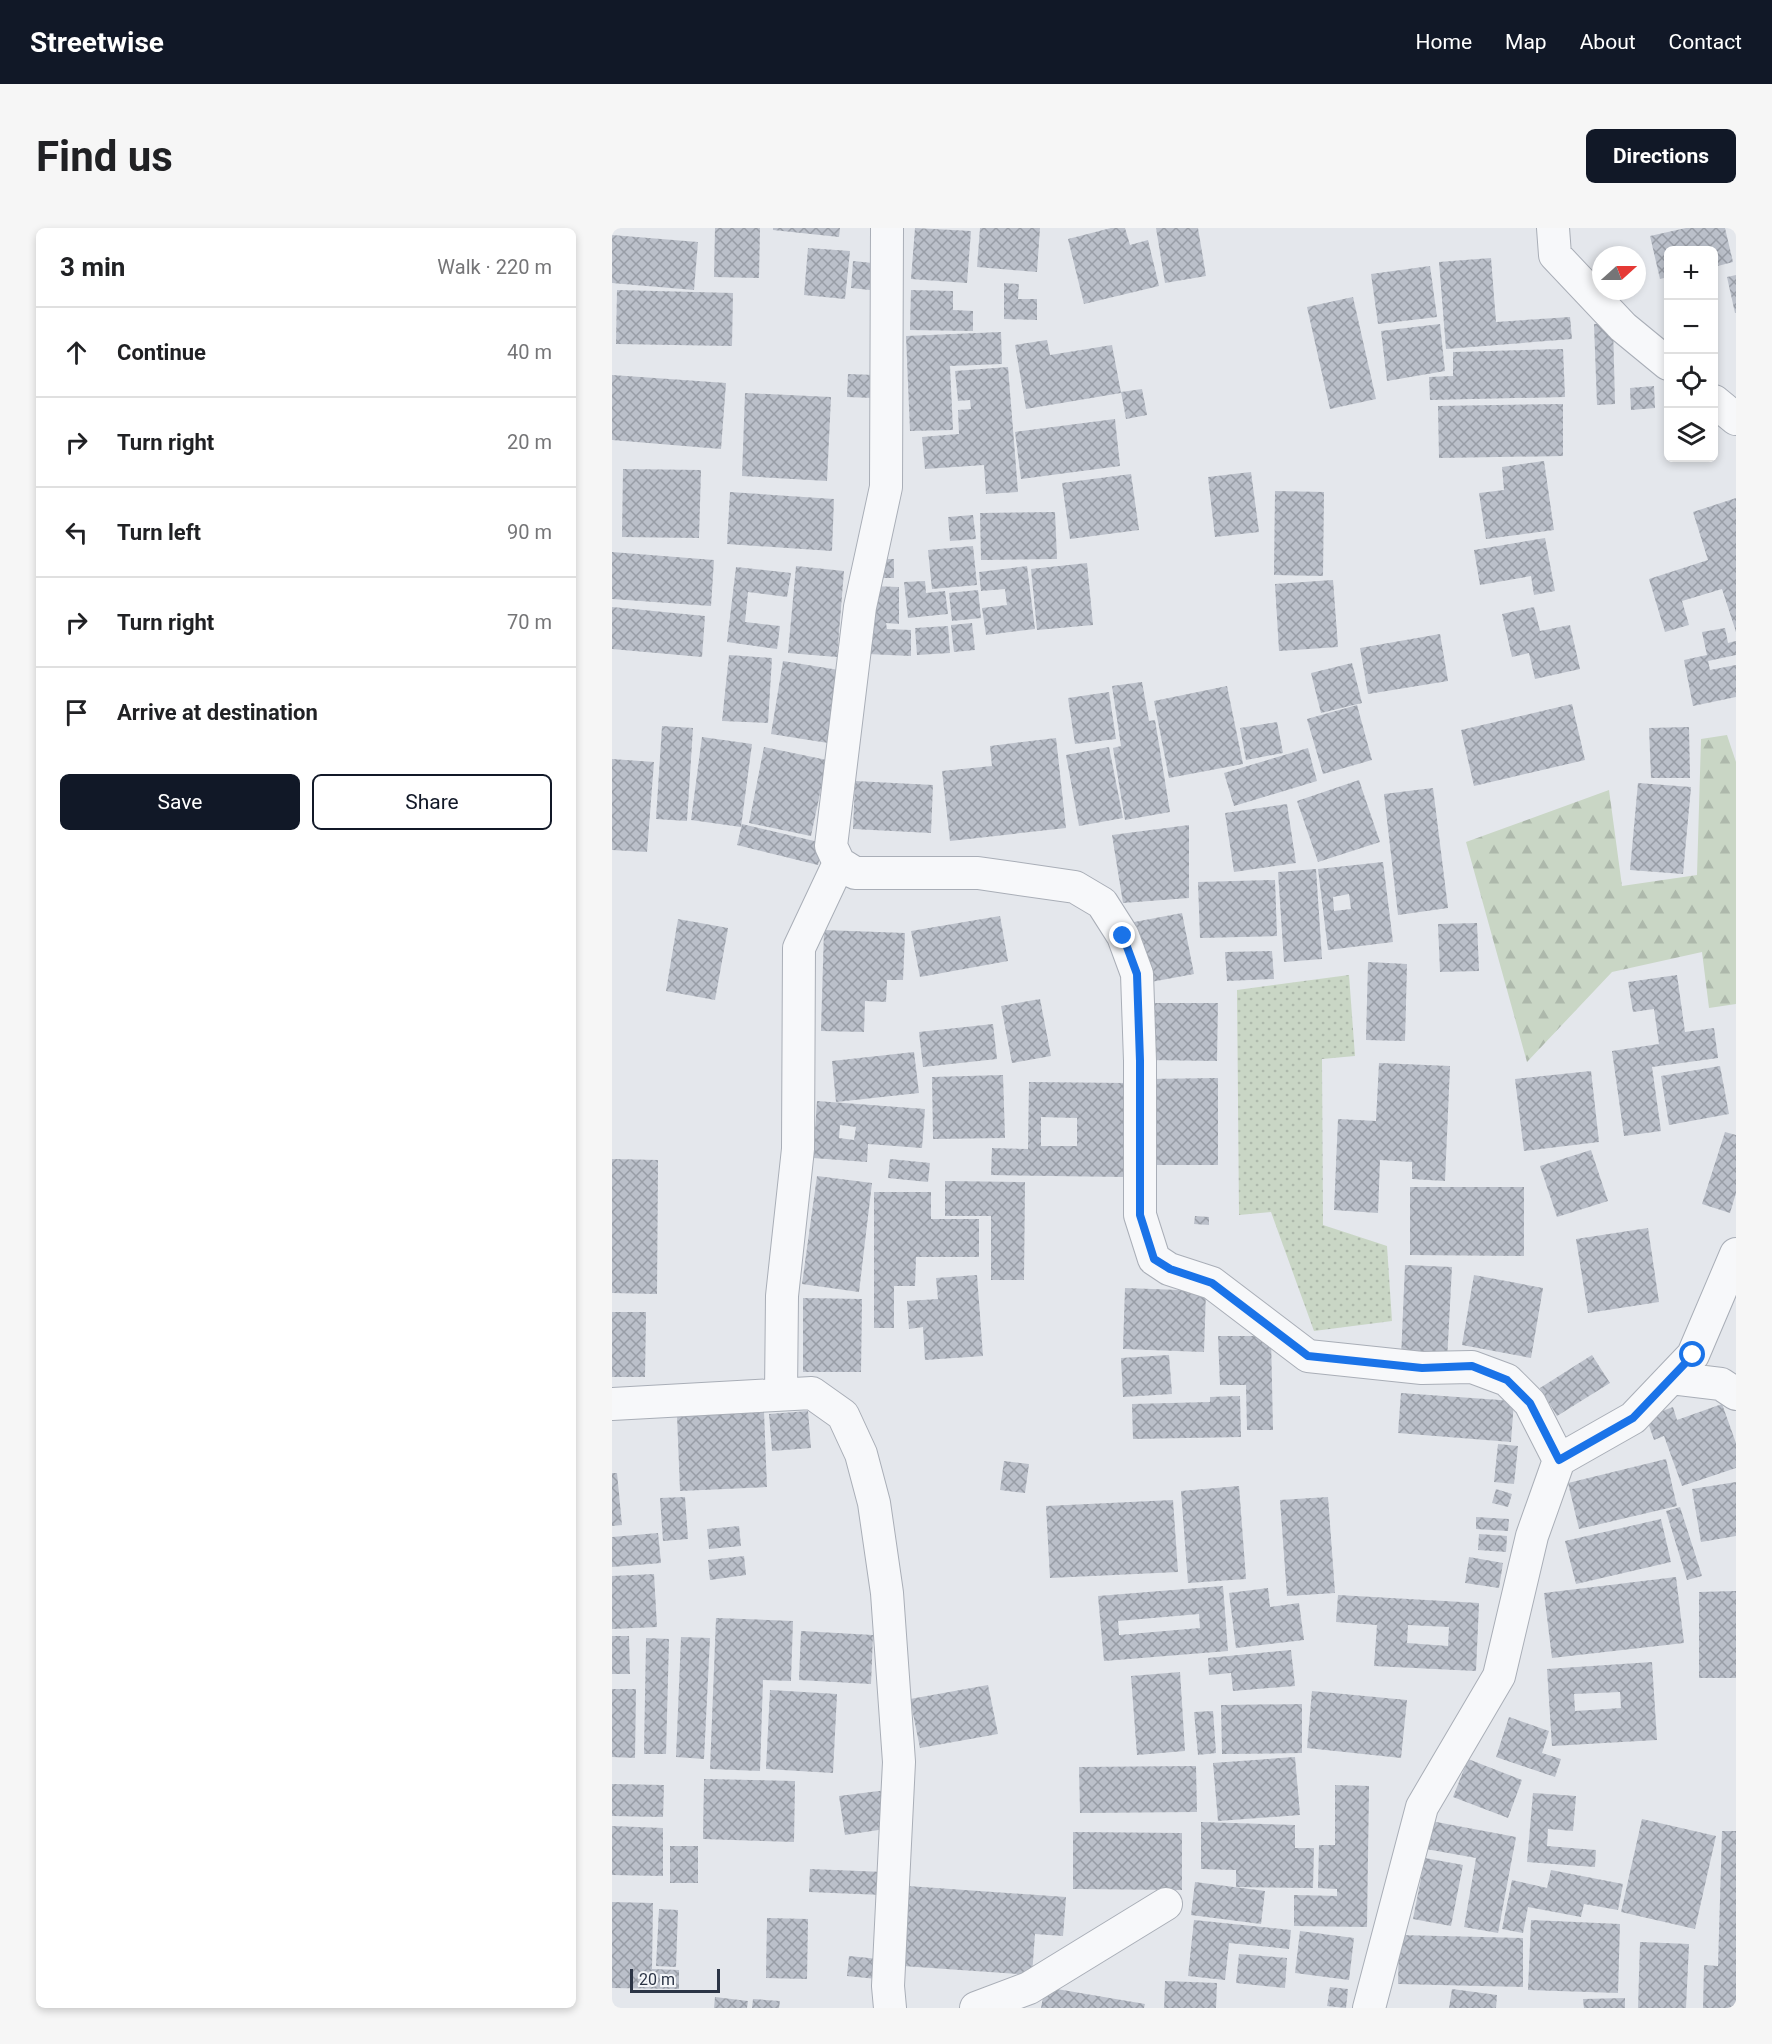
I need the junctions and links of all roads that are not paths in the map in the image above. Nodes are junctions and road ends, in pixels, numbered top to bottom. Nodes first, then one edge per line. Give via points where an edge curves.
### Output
1 (887, 228) edge
2 (1553, 228) edge
3 (1664, 361) edge
4 (1718, 405) edge
5 (1736, 419) edge
6 (839, 863) junction
7 (1736, 1254) edge
8 (1729, 1286) edge
9 (1671, 1378) junction
10 (782, 1394) junction
11 (1736, 1394) edge
12 (612, 1404) edge
13 (1559, 1460) junction
14 (1166, 1904) dead end
15 (890, 2008) edge
16 (976, 2008) edge
17 (1370, 2008) edge

1 - 6 street via 886,487 860,607 831,846
2 - 3 street via 1555,255 1623,327
4 - 5 street
6 - 10 street via 799,948 798,1149 782,1296
6 - 13 street via 855,873 978,873 1075,886 1102,903 1123,936 1137,974 1140,1215 1154,1259 1170,1269 1212,1283 1308,1356 1422,1368 1472,1366 1507,1380 1530,1403
7 - 8 street
8 - 9 street via 1693,1355
9 - 11 street via 1720,1384
9 - 13 street via 1633,1418
10 - 12 street
10 - 15 street via 812,1393 843,1415 861,1454 874,1503 887,1593 899,1762
13 - 17 street via 1532,1536 1500,1676 1422,1807
14 - 16 street via 1029,1988

